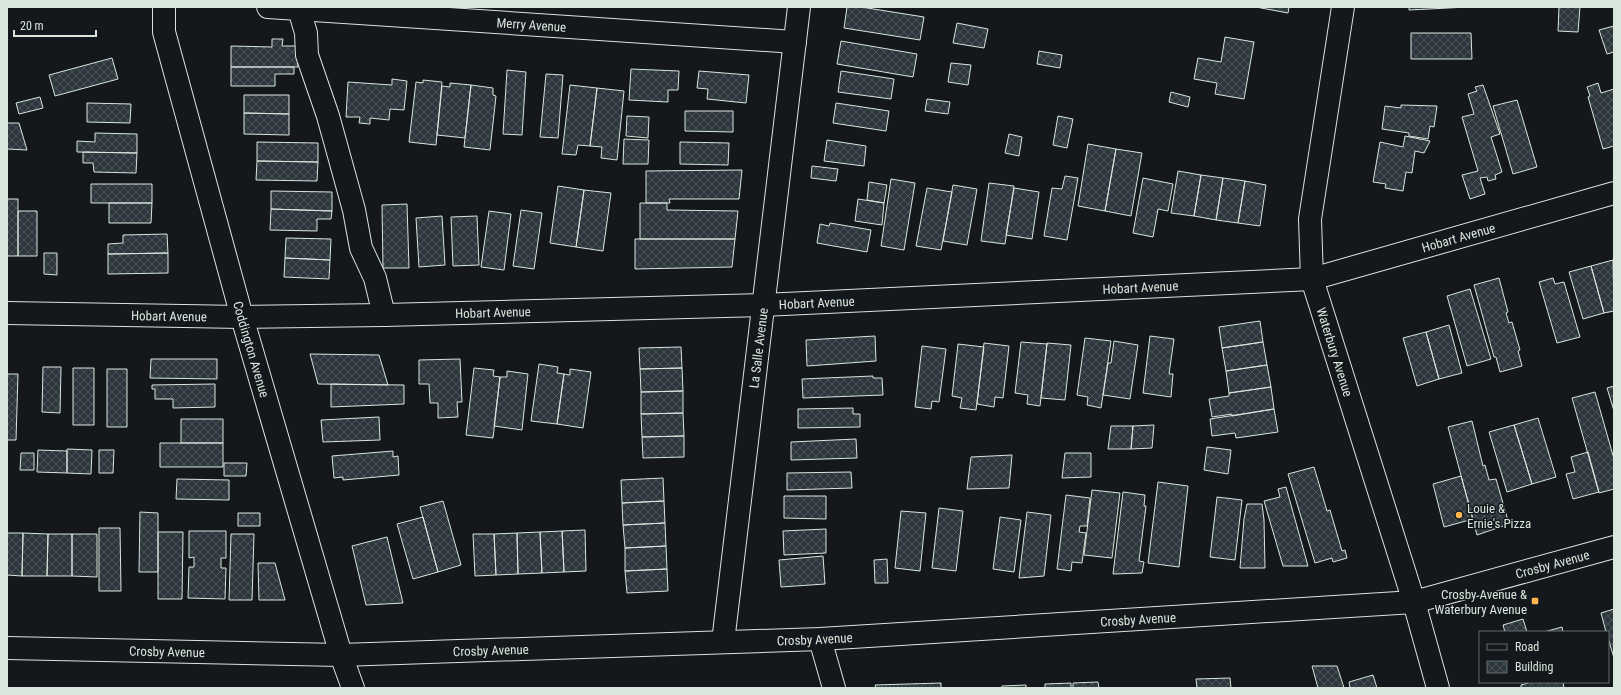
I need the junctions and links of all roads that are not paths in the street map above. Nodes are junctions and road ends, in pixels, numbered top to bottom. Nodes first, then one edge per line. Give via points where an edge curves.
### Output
1 (164, 7) edge
2 (268, 7) edge
3 (799, 7) edge
4 (1343, 7) edge
5 (299, 9) junction
6 (795, 42) junction
7 (1614, 193) edge
8 (1312, 279) junction
9 (763, 305) junction
10 (7, 313) edge
11 (384, 315) junction
12 (242, 317) junction
13 (1614, 547) edge
14 (1414, 602) junction
15 (820, 639) junction
16 (723, 642) junction
17 (7, 648) edge
18 (341, 655) junction
19 (353, 688) edge
20 (834, 688) edge
21 (1438, 688) edge

1 - 12 street, Coddington Avenue via 164,32
2 - 5 street, Merry Avenue
3 - 6 street, La Salle Avenue
4 - 8 street, Waterbury Avenue via 1310,219
5 - 6 street, Merry Avenue
5 - 11 street via 306,33 307,55 328,116 354,210 361,248 375,278
6 - 9 street, La Salle Avenue
7 - 8 street, Hobart Avenue
8 - 9 street, Hobart Avenue
8 - 14 street, Waterbury Avenue
9 - 11 street, Hobart Avenue
9 - 16 street, La Salle Avenue
10 - 12 street, Hobart Avenue
11 - 12 street, Hobart Avenue
12 - 18 street, Coddington Avenue
13 - 14 street, Crosby Avenue
14 - 15 street, Crosby Avenue
14 - 21 street, Waterbury Avenue
15 - 16 street, Crosby Avenue
15 - 20 street
16 - 18 street, Crosby Avenue
17 - 18 street, Crosby Avenue
18 - 19 street, Coddington Avenue

